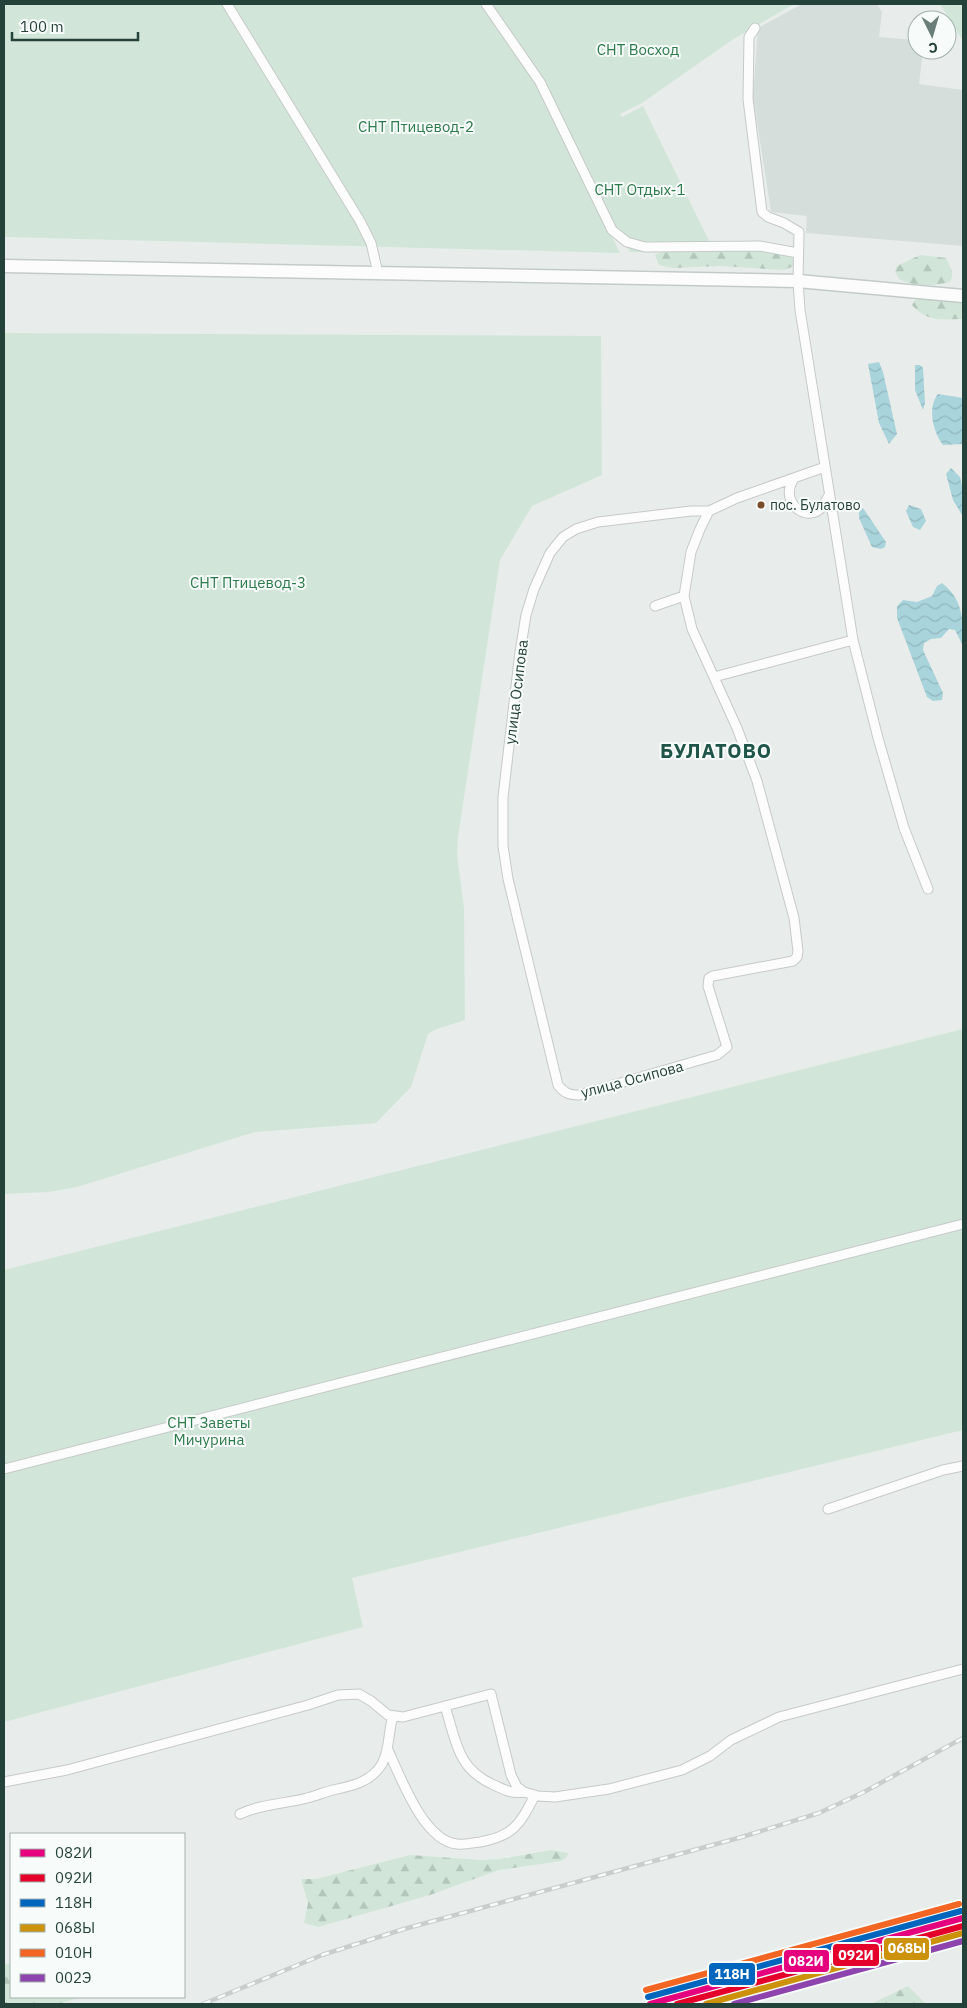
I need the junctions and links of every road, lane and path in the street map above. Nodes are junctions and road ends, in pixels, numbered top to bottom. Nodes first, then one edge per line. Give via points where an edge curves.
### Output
1 (228, 4) edge
2 (486, 4) edge
3 (755, 28) dead end
4 (798, 253) junction
5 (4, 266) edge
6 (378, 273) junction
7 (798, 281) junction
8 (963, 296) edge
9 (825, 467) junction
10 (793, 480) junction
11 (829, 494) junction
12 (709, 512) junction
13 (684, 596) junction
14 (654, 606) dead end
15 (853, 640) junction
16 (714, 677) junction
17 (928, 888) dead end
18 (963, 1224) edge
19 (963, 1466) edge
20 (4, 1469) edge
21 (828, 1509) dead end
22 (963, 1669) edge
23 (445, 1706) junction
24 (393, 1716) junction
25 (387, 1748) junction
26 (4, 1782) edge
27 (524, 1792) junction
28 (536, 1795) junction
29 (240, 1814) dead end

1 - 6 street via 360,221 371,243
2 - 4 street via 540,82 612,230 627,242 645,248 760,246
3 - 4 street via 749,37 748,100 762,212 799,232
4 - 7 street
5 - 6 main road
6 - 7 main road
7 - 8 main road
7 - 9 street via 806,354
9 - 10 street, улица Осипова
9 - 11 street
10 - 11 street via 788,496 793,506 802,512 813,512 822,507
10 - 12 street, улица Осипова via 737,498
11 - 15 street
12 - 13 street, улица Осипова via 691,552
12 - 16 street, улица Осипова via 691,511 598,522 576,529 550,553 526,615 503,797 503,846 508,879 558,1084 570,1095 724,1051 727,1043 708,986 709,978 793,961 797,957 794,918 757,781
13 - 14 street
13 - 16 street, улица Осипова via 692,629
15 - 16 street
15 - 17 street via 904,828
18 - 20 street
19 - 21 street
22 - 28 street via 779,1717 731,1740 697,1763 668,1774 580,1794
23 - 24 street via 403,1717
23 - 27 street via 464,1763 485,1781 508,1792
23 - 27 street via 491,1694 511,1774 517,1787
24 - 25 street
24 - 26 street via 359,1694 338,1695 308,1706 67,1770
25 - 28 street via 426,1825 444,1840 455,1844 502,1836 515,1828
25 - 29 street via 382,1765 353,1787
27 - 28 street

